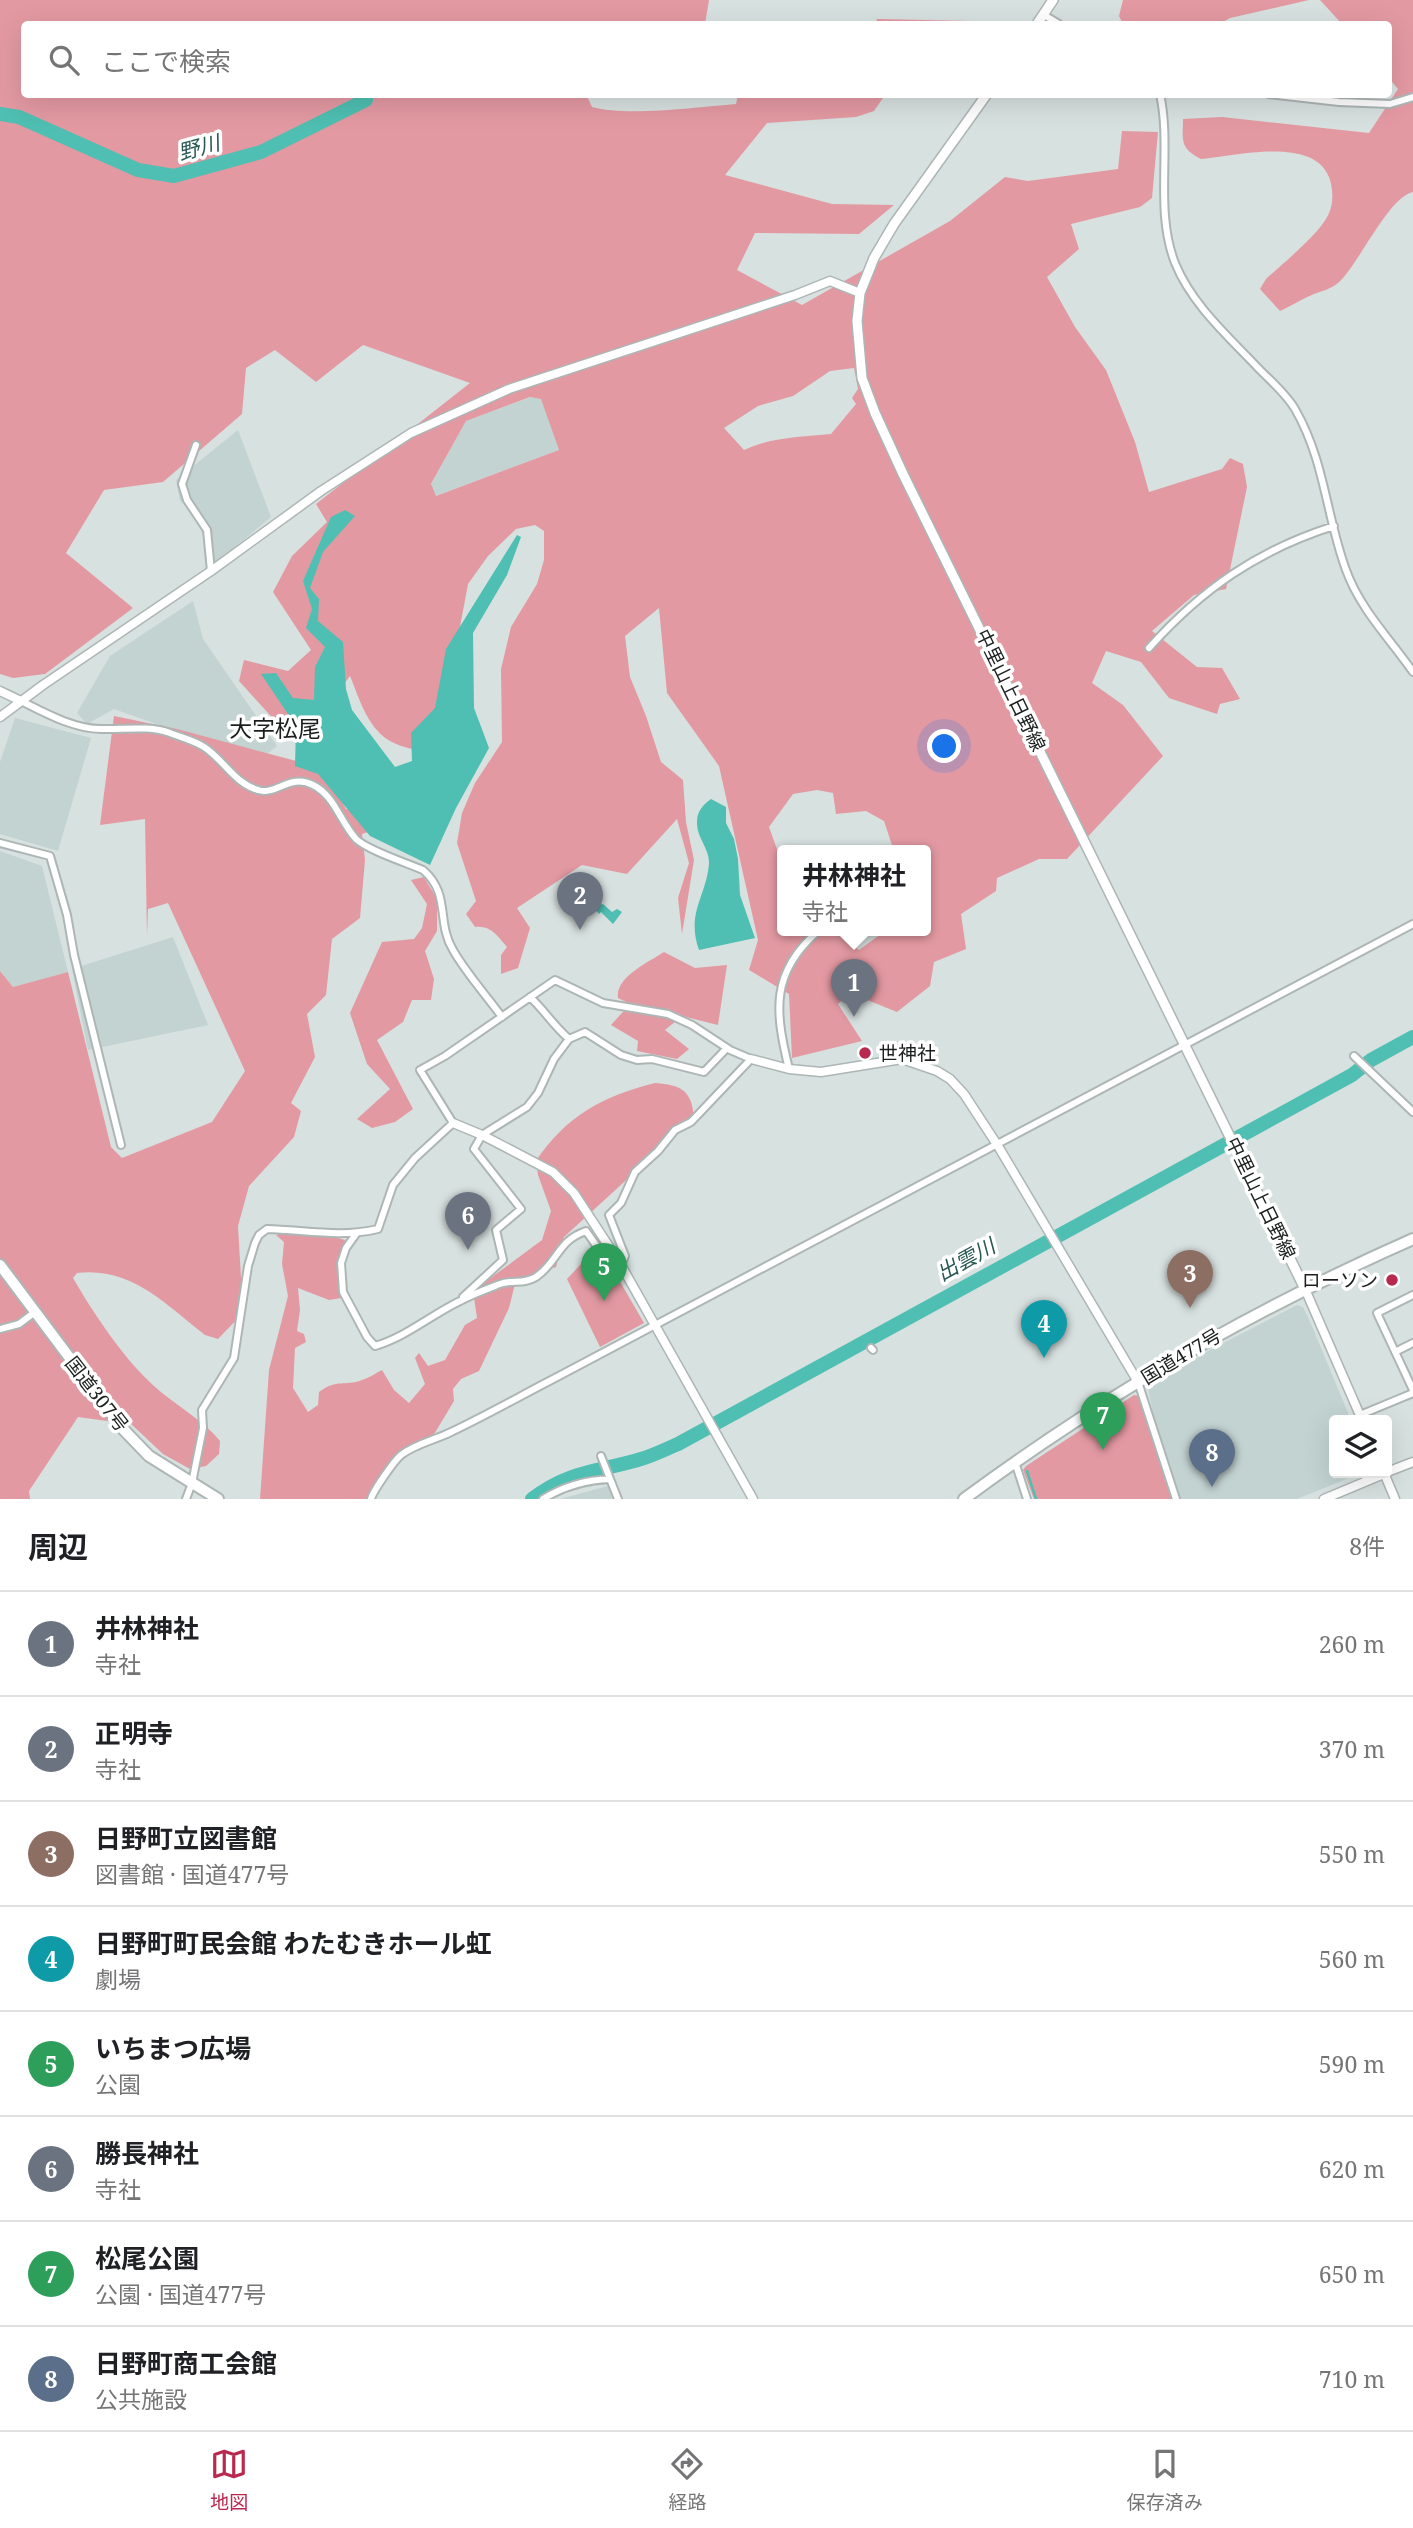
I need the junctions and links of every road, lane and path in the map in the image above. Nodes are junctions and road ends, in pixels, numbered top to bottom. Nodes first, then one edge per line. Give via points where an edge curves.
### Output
1 (1053, 0) edge
2 (1044, 15) junction
3 (1039, 21) edge
4 (1054, 21) edge
5 (1413, 97) edge
6 (984, 98) edge
7 (1161, 98) edge
8 (1304, 98) edge
9 (859, 293) junction
10 (196, 445) dead end
11 (1334, 526) junction
12 (211, 571) junction
13 (1149, 648) dead end
14 (1413, 672) edge
15 (0, 691) edge
16 (21, 701) junction
17 (0, 717) edge
18 (0, 843) edge
19 (1413, 924) edge
20 (814, 936) edge
21 (530, 998) junction
22 (502, 1017) junction
23 (569, 1039) junction
24 (1185, 1045) junction
25 (726, 1048) junction
26 (1354, 1056) dead end
27 (751, 1059) junction
28 (789, 1069) junction
29 (1413, 1112) edge
30 (453, 1124) junction
31 (482, 1135) junction
32 (121, 1145) dead end
33 (998, 1146) junction
34 (356, 1234) junction
35 (1413, 1239) edge
36 (0, 1265) edge
37 (621, 1265) junction
38 (1306, 1289) junction
39 (1413, 1295) edge
40 (459, 1301) junction
41 (35, 1312) junction
42 (654, 1325) junction
43 (0, 1329) edge
44 (1413, 1343) edge
45 (1395, 1352) junction
46 (1138, 1382) junction
47 (1413, 1391) edge
48 (1360, 1415) edge
49 (1367, 1415) edge
50 (601, 1456) dead end
51 (1015, 1462) junction
52 (1413, 1462) edge
53 (1392, 1470) edge
54 (610, 1476) junction
55 (1373, 1478) edge
56 (1387, 1478) edge
57 (192, 1483) junction
58 (186, 1499) edge
59 (218, 1499) edge
60 (371, 1499) edge
61 (543, 1499) edge
62 (618, 1499) edge
63 (753, 1499) edge
64 (964, 1499) edge
65 (1027, 1499) edge
66 (1176, 1499) edge
67 (1324, 1499) edge
68 (1395, 1499) edge

1 - 2 main road
2 - 3 main road
2 - 4 street
5 - 8 street via 1390,104
6 - 9 main road, 中里山上日野線 via 894,224
7 - 11 street via 1166,219 1175,263 1216,325 1293,406 1319,461
9 - 12 street via 830,281 509,389 373,455
9 - 24 main road, 中里山上日野線 via 862,379 875,413
10 - 12 street via 182,484 207,530
11 - 13 street via 1297,538 1240,568 1177,617
11 - 14 street via 1357,594
12 - 16 street
15 - 16 street
16 - 17 street
16 - 22 street via 50,716 98,730 167,731 204,747 244,785 256,790 264,792 300,780 314,785 357,840 432,878 441,894 444,931 453,952
18 - 32 street via 50,856
19 - 24 street
20 - 28 street via 793,959 780,986
21 - 22 street
21 - 23 street
21 - 25 street via 555,980 603,1003 668,1014
22 - 30 street via 420,1070
23 - 25 street via 585,1032 621,1055 704,1072
23 - 31 street via 527,1107
24 - 33 street
24 - 38 main road, 中里山上日野線
25 - 27 street
26 - 29 street
27 - 28 street
27 - 37 street via 635,1172 610,1215 625,1255
28 - 33 street via 821,1072 902,1059 926,1067 959,1087
30 - 31 street
30 - 34 street via 393,1185 378,1230
31 - 37 street via 553,1172 586,1210
31 - 40 street via 474,1149 521,1209 496,1230 503,1261
33 - 42 street
33 - 46 street
34 - 40 street via 341,1263 343,1292 375,1346
34 - 57 street via 267,1229 259,1235 248,1266 234,1358 202,1410
35 - 38 highway, 国道477号
36 - 41 highway, 国道307号
37 - 40 street via 610,1265 586,1231 572,1236 547,1269 533,1278 505,1282
37 - 42 street
38 - 46 highway, 国道477号 via 1197,1345
38 - 48 street
39 - 45 street via 1377,1313
41 - 43 street via 19,1324
41 - 57 highway, 国道307号 via 123,1429 149,1456
42 - 60 street via 402,1455
42 - 63 street
44 - 45 street
45 - 47 street
46 - 51 highway, 国道477号
46 - 66 street
47 - 49 street
50 - 54 street
51 - 64 highway, 国道477号
51 - 65 street
52 - 53 street
54 - 61 street via 568,1486
54 - 62 street
55 - 67 street
56 - 68 street
57 - 58 street
57 - 59 highway, 国道307号

